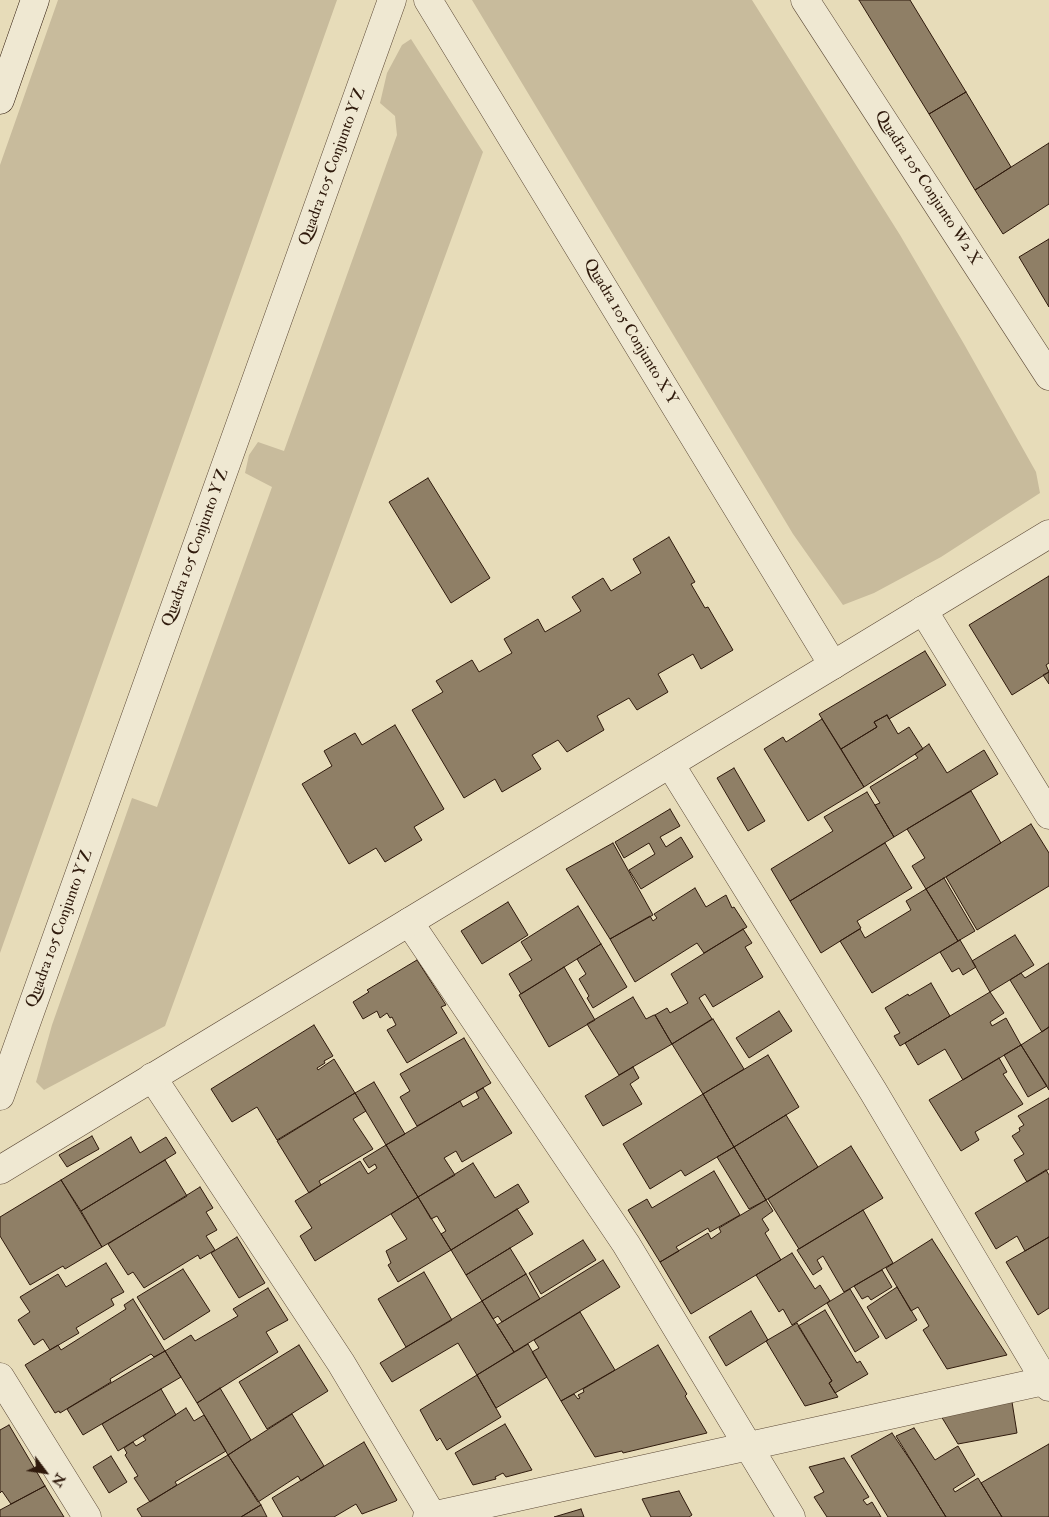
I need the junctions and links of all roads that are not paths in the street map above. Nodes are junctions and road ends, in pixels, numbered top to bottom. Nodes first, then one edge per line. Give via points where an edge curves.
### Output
1 (21, 0) edge
2 (35, 0) edge
3 (392, 0) edge
4 (428, 0) edge
5 (805, 0) edge
6 (0, 58) edge
7 (0, 100) edge
8 (1049, 376) edge
9 (1049, 534) edge
10 (923, 610) junction
11 (833, 665) junction
12 (670, 764) junction
13 (1049, 815) edge
14 (409, 922) junction
15 (152, 1077) junction
16 (0, 1096) edge
17 (0, 1170) edge
18 (0, 1377) edge
19 (1048, 1382) edge
20 (749, 1447) junction
21 (431, 1516) edge
22 (87, 1517) edge
23 (791, 1517) edge

1 - 6 street
2 - 7 street
3 - 16 street, Quadra 105 Conjunto Y Z
4 - 11 street, Quadra 105 Conjunto X Y
5 - 8 street, Quadra 105 Conjunto W2 X
9 - 10 street
10 - 11 street
10 - 13 street
11 - 12 street
12 - 14 street
12 - 19 street via 873,1091
14 - 15 street
14 - 20 street via 626,1244
15 - 17 street
15 - 21 street via 341,1363
18 - 22 street
19 - 20 street
20 - 21 street
20 - 23 street

